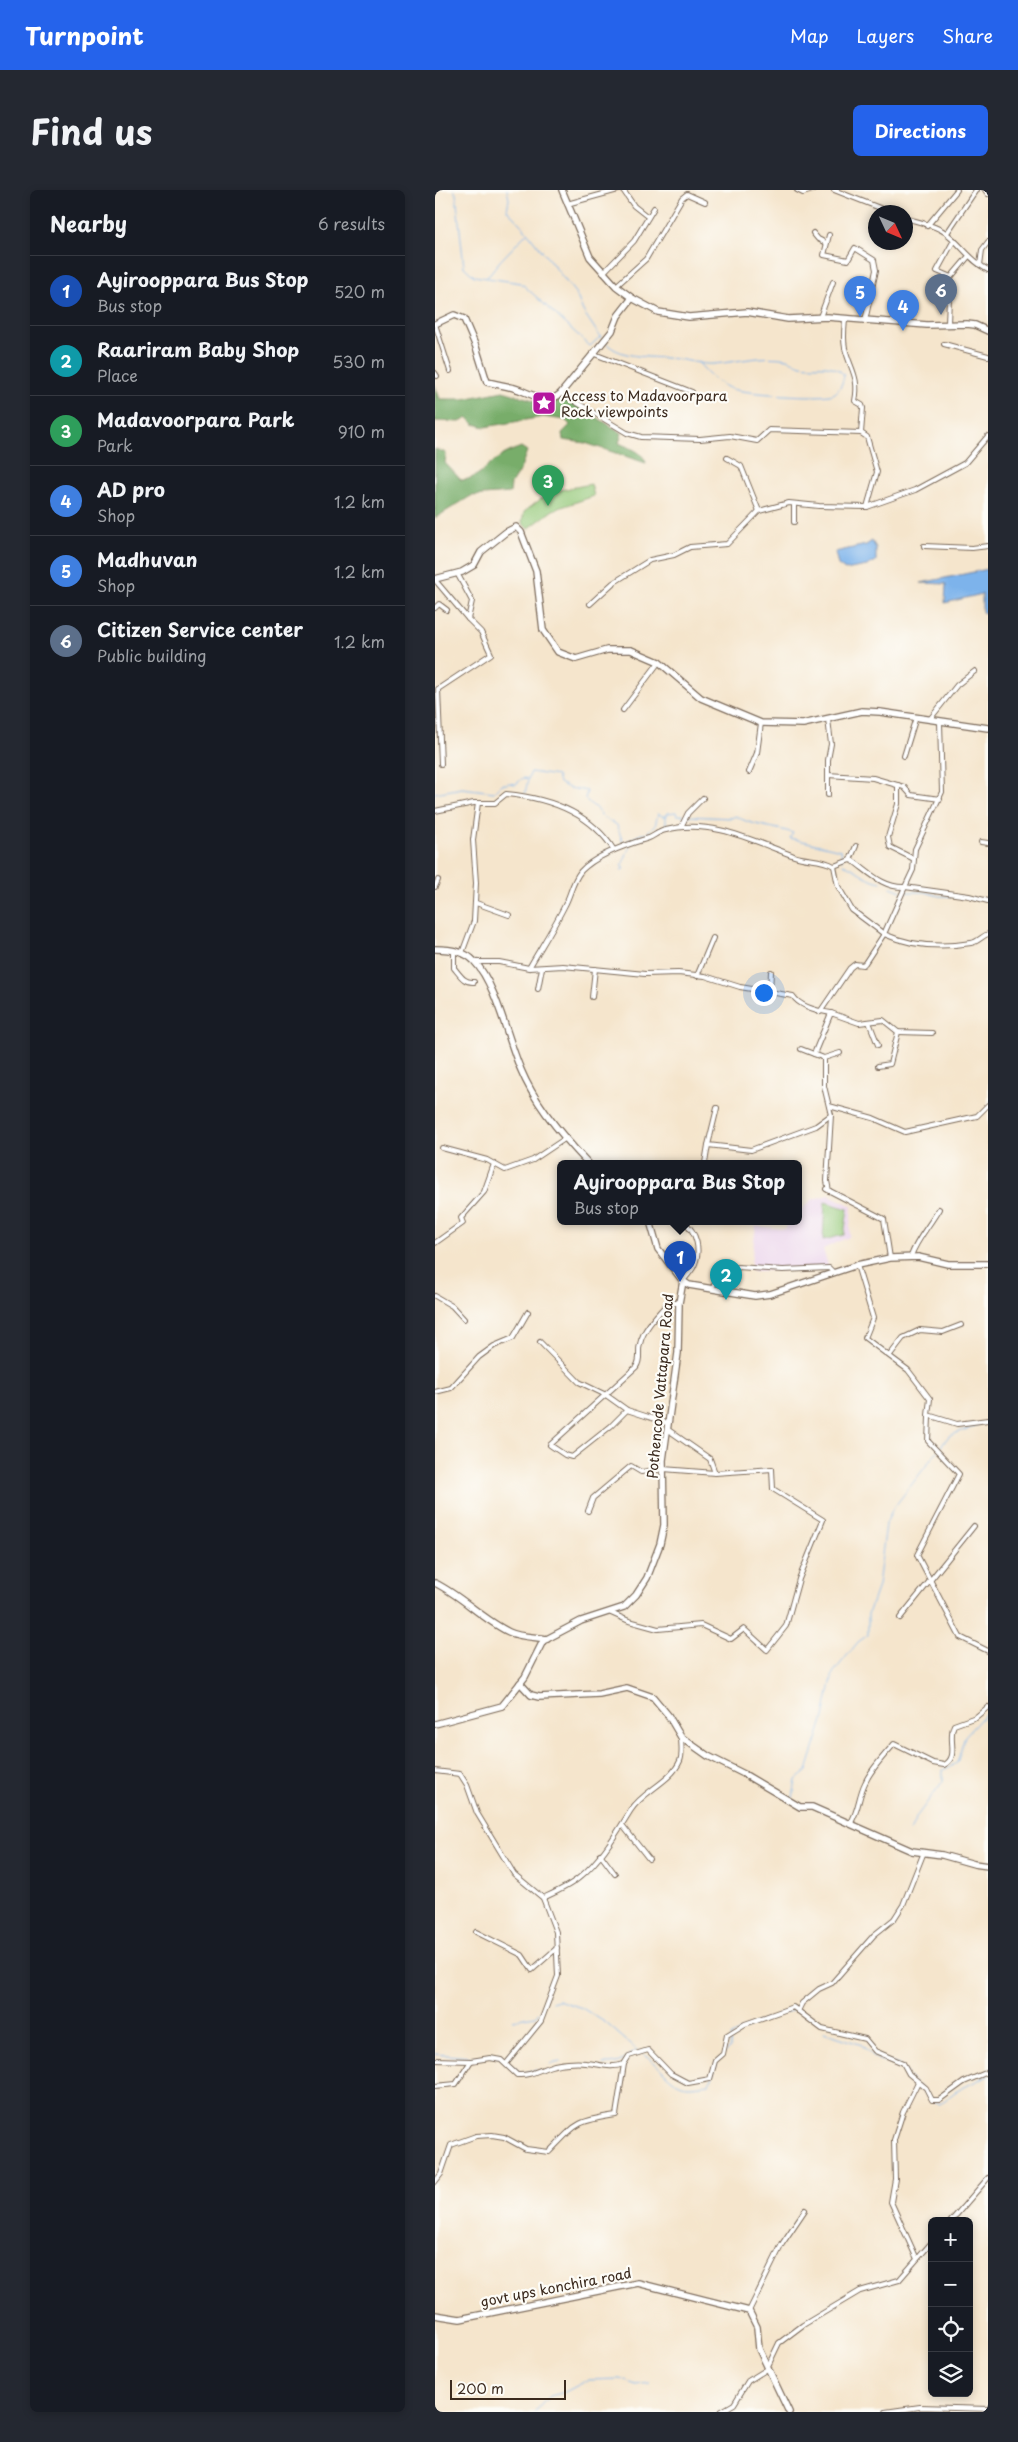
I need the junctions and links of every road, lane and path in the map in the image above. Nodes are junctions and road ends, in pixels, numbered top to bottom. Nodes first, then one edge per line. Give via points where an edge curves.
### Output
1 (562, 190) edge
2 (618, 190) edge
3 (623, 190) edge
4 (797, 190) edge
5 (813, 190) edge
6 (834, 190) edge
7 (957, 190) edge
8 (976, 190) edge
9 (985, 190) edge
10 (988, 194) edge
11 (705, 202) dead end
12 (566, 204) junction
13 (873, 205) edge
14 (653, 208) dead end
15 (648, 217) junction
16 (913, 221) edge
17 (927, 226) junction
18 (813, 233) dead end
19 (947, 233) junction
20 (829, 235) dead end
21 (955, 240) junction
22 (988, 242) edge
23 (826, 243) junction
24 (968, 257) junction
25 (979, 265) junction
26 (988, 270) edge
27 (603, 273) junction
28 (833, 282) dead end
29 (616, 286) junction
30 (949, 297) dead end
31 (632, 298) junction
32 (820, 317) junction
33 (845, 320) junction
34 (865, 321) junction
35 (435, 324) edge
36 (948, 324) junction
37 (988, 331) edge
38 (943, 344) dead end
39 (592, 353) junction
40 (988, 356) edge
41 (450, 370) dead end
42 (692, 392) dead end
43 (561, 393) junction
44 (861, 433) junction
45 (988, 436) edge
46 (727, 458) dead end
47 (795, 504) junction
48 (867, 507) junction
49 (759, 511) junction
50 (794, 522) dead end
51 (924, 546) dead end
52 (988, 546) edge
53 (457, 573) junction
54 (435, 580) edge
55 (590, 604) dead end
56 (435, 608) edge
57 (447, 610) dead end
58 (469, 619) junction
59 (659, 662) junction
60 (975, 671) dead end
61 (623, 710) dead end
62 (916, 717) junction
63 (828, 718) junction
64 (930, 719) junction
65 (940, 722) junction
66 (761, 723) junction
67 (988, 728) edge
68 (904, 756) dead end
69 (441, 764) dead end
70 (749, 772) dead end
71 (828, 774) junction
72 (898, 785) junction
73 (828, 795) dead end
74 (703, 798) dead end
75 (940, 800) junction
76 (478, 803) junction
77 (435, 811) edge
78 (681, 827) junction
79 (981, 842) dead end
80 (988, 843) edge
81 (856, 846) dead end
82 (614, 850) junction
83 (914, 859) junction
84 (850, 860) junction
85 (834, 866) junction
86 (438, 880) dead end
87 (435, 887) edge
88 (905, 888) junction
89 (988, 901) edge
90 (476, 903) junction
91 (509, 915) dead end
92 (884, 934) junction
93 (988, 934) edge
94 (713, 938) dead end
95 (435, 949) edge
96 (454, 952) junction
97 (462, 953) junction
98 (476, 962) junction
99 (529, 968) junction
100 (543, 968) junction
101 (595, 969) junction
102 (771, 972) dead end
103 (697, 976) junction
104 (474, 982) dead end
105 (538, 989) dead end
106 (769, 991) junction
107 (591, 997) dead end
108 (820, 1012) junction
109 (831, 1013) junction
110 (869, 1022) junction
111 (898, 1032) junction
112 (932, 1033) dead end
113 (877, 1045) dead end
114 (801, 1049) dead end
115 (840, 1053) dead end
116 (815, 1054) junction
117 (824, 1058) junction
118 (878, 1066) dead end
119 (988, 1104) edge
120 (829, 1106) junction
121 (717, 1108) dead end
122 (831, 1115) junction
123 (566, 1138) junction
124 (708, 1145) junction
125 (442, 1148) dead end
126 (585, 1160) edge
127 (706, 1160) edge
128 (494, 1164) junction
129 (939, 1209) dead end
130 (651, 1225) edge
131 (688, 1225) edge
132 (435, 1243) edge
133 (911, 1256) junction
134 (890, 1258) junction
135 (988, 1264) edge
136 (857, 1265) junction
137 (833, 1272) junction
138 (683, 1281) junction
139 (712, 1288) junction
140 (435, 1296) edge
141 (679, 1303) junction
142 (528, 1312) dead end
143 (464, 1319) dead end
144 (961, 1325) dead end
145 (540, 1342) dead end
146 (889, 1355) junction
147 (435, 1392) edge
148 (606, 1395) junction
149 (627, 1410) junction
150 (929, 1417) junction
151 (988, 1420) edge
152 (666, 1426) junction
153 (663, 1469) junction
154 (715, 1473) junction
155 (588, 1512) dead end
156 (974, 1526) dead end
157 (929, 1580) junction
158 (435, 1583) edge
159 (611, 1613) junction
160 (900, 1618) dead end
161 (547, 1639) junction
162 (988, 1652) edge
163 (520, 1683) junction
164 (988, 1706) edge
165 (435, 1724) edge
166 (681, 1736) junction
167 (435, 1771) edge
168 (849, 1825) junction
169 (623, 1826) junction
170 (924, 1852) junction
171 (600, 1854) junction
172 (649, 1859) dead end
173 (988, 1866) edge
174 (615, 1874) dead end
175 (543, 1898) junction
176 (476, 1932) dead end
177 (557, 1948) junction
178 (798, 2011) junction
179 (435, 2060) edge
180 (471, 2062) junction
181 (506, 2064) junction
182 (624, 2064) junction
183 (988, 2072) edge
184 (918, 2082) junction
185 (435, 2086) edge
186 (988, 2178) edge
187 (435, 2182) edge
188 (805, 2210) dead end
189 (954, 2217) edge
190 (928, 2247) edge
191 (917, 2259) junction
192 (749, 2311) junction
193 (435, 2315) edge
194 (768, 2367) junction
195 (988, 2408) edge
196 (720, 2412) edge
197 (789, 2412) edge
198 (885, 2412) edge

1 - 12 main road
2 - 12 street
3 - 15 street via 634,206
4 - 5 street
6 - 13 street
7 - 17 street
8 - 19 street
9 - 10 street
11 - 29 street via 687,194 682,198 646,259
12 - 27 main road via 590,257
14 - 15 street
15 - 27 street via 634,241
16 - 17 street
17 - 19 street
18 - 23 street
19 - 21 street
20 - 23 street
21 - 24 street
21 - 24 street via 937,271 951,277
22 - 25 street via 982,250
23 - 34 street via 825,255 848,260 855,248 874,260 876,270
24 - 25 street
25 - 26 street
27 - 29 main road
28 - 32 street
29 - 31 main road
30 - 36 street
31 - 32 main road via 672,316 747,312 788,319
31 - 39 main road via 618,316 612,331
32 - 33 main road
33 - 34 main road
33 - 44 street via 846,349 856,376 855,401 863,408
34 - 36 main road
35 - 41 street
35 - 43 main road via 454,315 464,319 487,382 545,399 557,398
36 - 37 main road via 975,325
38 - 40 street
39 - 42 street
39 - 43 main road
43 - 44 street via 627,433 641,438 730,436 753,441 769,430
44 - 48 street via 867,437 877,472
45 - 48 street via 965,463 915,490
46 - 49 street via 741,466
47 - 48 street
47 - 49 street
47 - 50 street
49 - 55 street via 727,544 691,547 650,560 613,583
51 - 52 street
53 - 54 main road
53 - 58 street via 472,601
53 - 59 main road via 474,566 481,552 516,527 536,571 543,630 558,652 577,659 599,652 625,650
54 - 58 street
56 - 57 street via 439,604
58 - 69 street via 481,632 491,654 438,689
59 - 61 street
59 - 66 main road via 701,698
60 - 64 street via 957,685
62 - 63 main road via 862,712
62 - 64 main road
62 - 68 street
63 - 66 main road via 803,724
63 - 71 street via 831,744
64 - 65 main road
65 - 67 main road
65 - 75 street via 943,781
66 - 70 street via 757,753
71 - 72 street via 873,778
71 - 73 street
72 - 75 street via 911,795
72 - 83 street via 898,804 888,837 890,847
74 - 78 street via 688,813
75 - 83 street via 919,839
76 - 77 street
76 - 82 street via 495,803 506,794 546,801 591,823
76 - 90 street via 473,840
78 - 82 street via 664,830
78 - 85 street via 719,829 796,856 824,860
79 - 80 street
81 - 84 street
82 - 99 street via 583,870 575,880 567,903
83 - 88 street
84 - 85 street
84 - 88 street via 875,878 895,888
85 - 92 street via 839,886 852,910
86 - 87 street
88 - 89 street
88 - 92 street
90 - 91 street
90 - 97 street via 474,920
92 - 93 street via 903,942 947,947 973,943
92 - 108 street via 865,963 850,968
94 - 103 street
95 - 96 main road
96 - 97 main road
96 - 104 street via 454,968 463,980
97 - 98 main road
98 - 99 street via 499,962
98 - 123 main road via 488,984 521,1071 532,1092
99 - 100 street
100 - 101 street
100 - 105 street
101 - 103 street
101 - 107 street
102 - 106 street
103 - 106 street
106 - 108 street via 793,996
108 - 109 street
109 - 110 street via 859,1023
109 - 116 street
110 - 111 street via 883,1020
110 - 113 street
111 - 112 street
111 - 118 street via 890,1064
114 - 116 street
115 - 117 street
116 - 117 street
117 - 120 street via 824,1086
119 - 120 street via 977,1116 905,1132 873,1118
120 - 122 street
121 - 124 street
122 - 124 street via 816,1126 751,1150
122 - 134 street via 828,1190 884,1219
123 - 126 main road
123 - 128 street via 533,1160 511,1169 505,1170
124 - 127 street
125 - 128 street
128 - 132 street via 484,1192 461,1218 463,1223
129 - 133 street
130 - 138 main road via 658,1249
131 - 138 street via 697,1248 692,1270
133 - 134 main road
133 - 135 main road via 948,1264
134 - 136 main road
136 - 137 main road
136 - 146 street via 873,1318 865,1338
137 - 139 main road via 755,1296
137 - 139 street via 829,1268 783,1270 738,1267 734,1274 715,1279
138 - 139 main road
138 - 141 main road, Pothencode Vattapara Road
140 - 143 street via 452,1306
141 - 148 street via 669,1302 664,1307 640,1341 640,1361 636,1368
141 - 152 main road, Pothencode Vattapara Road via 678,1353
142 - 147 street via 513,1338 479,1357 451,1388
144 - 146 street via 943,1332 920,1330 903,1338
145 - 148 street via 579,1382
146 - 150 street via 908,1370 929,1398
148 - 149 street
148 - 149 street via 550,1445 572,1457
149 - 152 street
150 - 151 street via 957,1424
150 - 157 street via 928,1441 959,1474 917,1555
152 - 153 main road, Pothencode Vattapara Road
152 - 154 street via 710,1459
153 - 154 street
153 - 155 street via 641,1472 631,1466 593,1498
153 - 159 main road, Pothencode Vattapara Road via 664,1525 660,1544 647,1578 636,1595 624,1607
154 - 159 street via 771,1469 773,1489 823,1520 799,1579 786,1626 767,1650 744,1629 731,1639 701,1625 658,1628
156 - 157 street
157 - 160 street
157 - 162 street via 960,1637
158 - 161 main road via 454,1592 485,1619 511,1633
159 - 161 main road, Pothencode Vattapara Road via 581,1621
161 - 163 main road, Pothencode Vattapara Road
163 - 165 main road, Pothencode Vattapara Road via 502,1706
163 - 166 main road via 531,1695 549,1698 627,1688 653,1697
164 - 168 street via 976,1717 954,1725 953,1756 944,1765 894,1744 866,1780 859,1806
166 - 168 main road via 708,1756 800,1807 812,1807
166 - 169 street via 681,1760 631,1810
167 - 175 street via 461,1774 477,1813 515,1874
168 - 170 main road via 912,1851
169 - 171 street
169 - 172 street
170 - 173 main road
170 - 178 street via 894,1919 874,1936 832,1983 819,1989 802,2003
171 - 174 street
171 - 175 street via 580,1878
175 - 177 street via 556,1932
176 - 177 street via 522,1955 532,1970
177 - 181 street via 558,1976 541,2021
178 - 182 street via 793,2007 777,2012 727,2034 723,2054 715,2061 710,2079 688,2083 671,2074 648,2050 629,2056
178 - 184 street via 822,2029 865,2039 875,2051 903,2063
179 - 180 street
180 - 181 street via 490,2058
180 - 185 street via 456,2084
181 - 182 street via 517,2075 526,2076 552,2066 583,2063 613,2068
182 - 187 street via 617,2115 577,2124 549,2152 526,2149 504,2137 492,2135 463,2139 451,2145
183 - 184 street via 964,2082 939,2100 932,2100 926,2088
184 - 191 street via 893,2140 895,2179 891,2202
186 - 189 street
188 - 192 street via 782,2244
190 - 191 street
191 - 194 street via 899,2280 860,2291 803,2325 779,2343
192 - 193 main road, govt ups konchira road via 638,2283 460,2319
192 - 194 main road via 757,2328 759,2350
194 - 196 street via 748,2381 734,2404
194 - 197 main road
195 - 198 street via 920,2407

